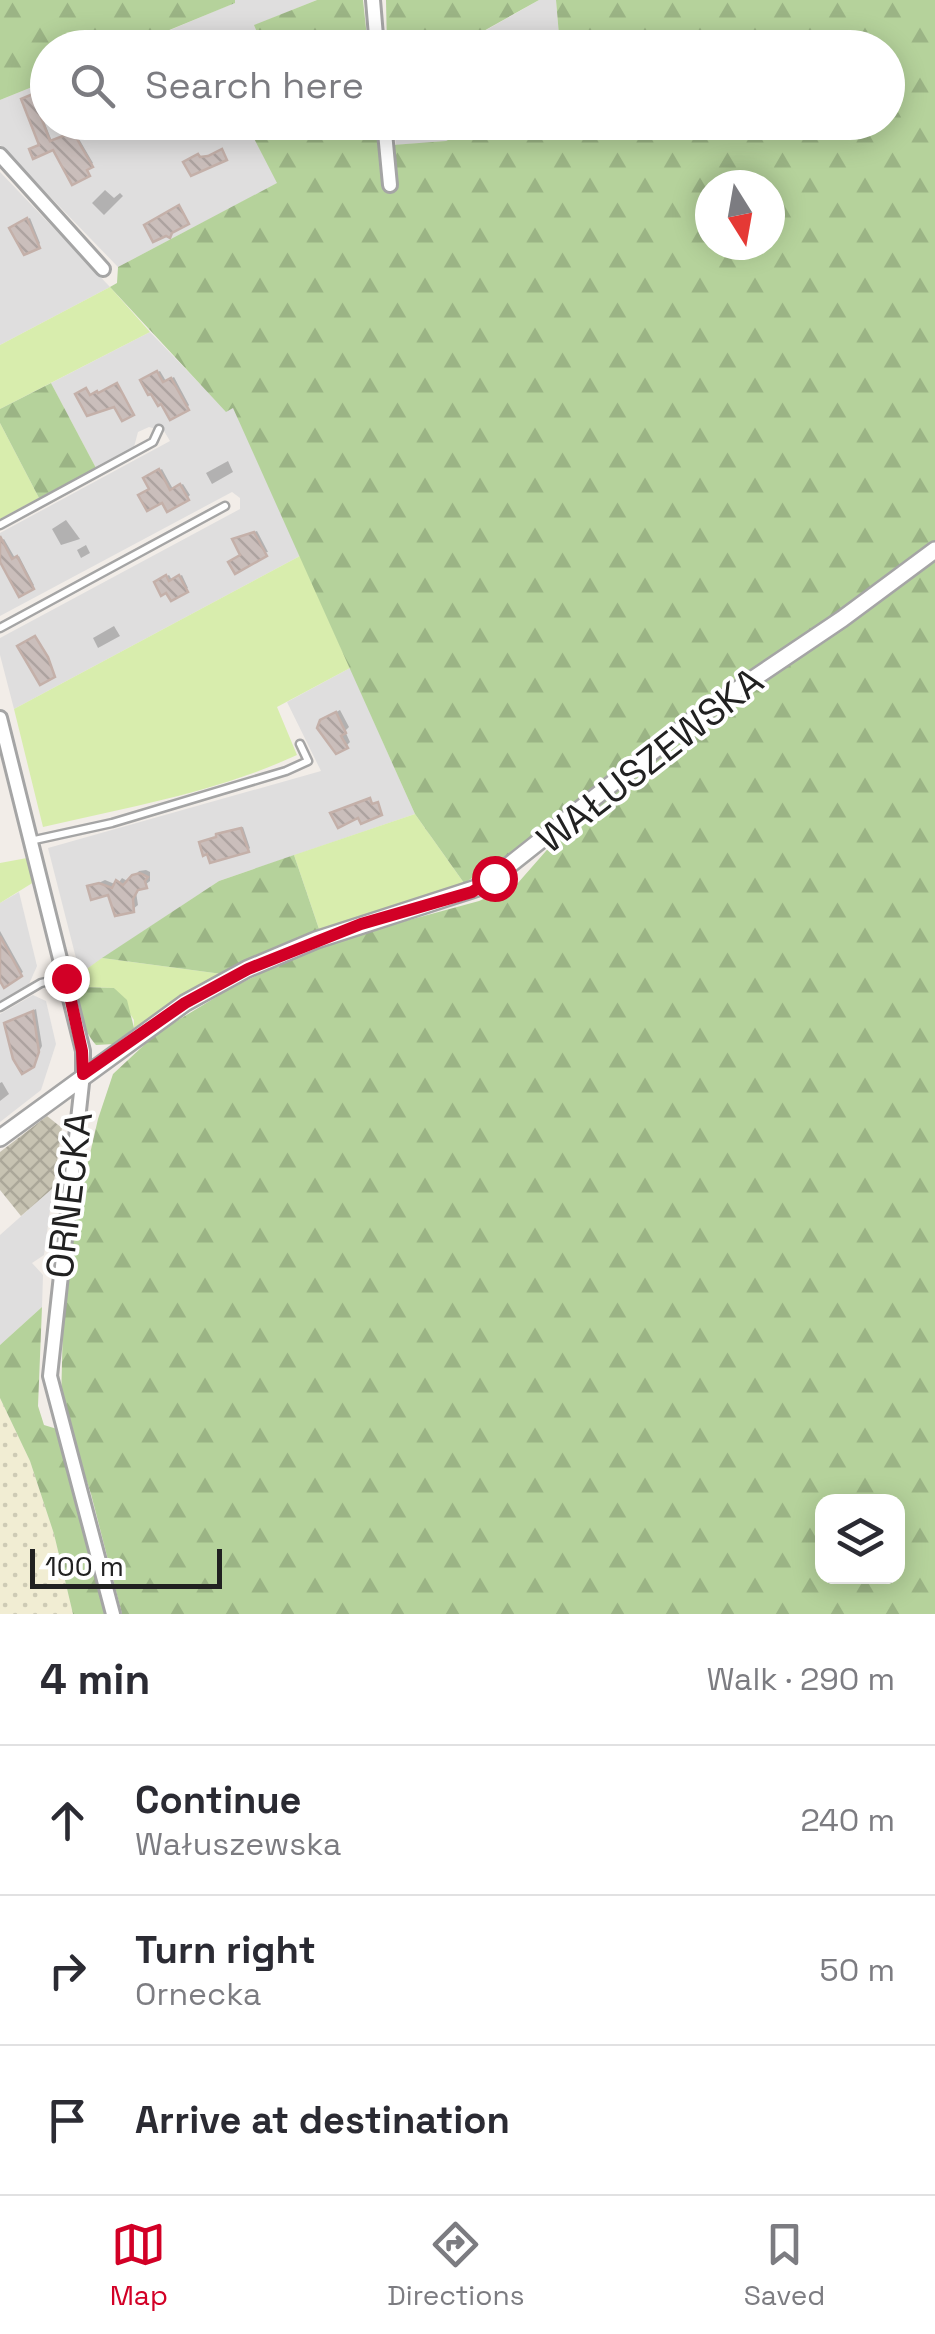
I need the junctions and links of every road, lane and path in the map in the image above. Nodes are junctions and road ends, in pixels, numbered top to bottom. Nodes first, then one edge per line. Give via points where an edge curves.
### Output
1 (373, 0) edge
2 (376, 30) edge
3 (386, 140) edge
4 (0, 155) edge
5 (390, 185) dead end
6 (103, 269) dead end
7 (158, 429) dead end
8 (225, 506) dead end
9 (0, 525) edge
10 (935, 550) edge
11 (0, 628) edge
12 (0, 718) edge
13 (300, 744) dead end
14 (30, 840) junction
15 (66, 978) junction
16 (0, 1008) edge
17 (83, 1074) junction
18 (0, 1138) edge
19 (113, 1614) edge

1 - 2 street
3 - 5 street
4 - 6 street
7 - 9 lane via 153,442
8 - 11 lane
10 - 17 street, WAŁUSZEWSKA via 694,718 483,886 248,969 185,1003
12 - 14 street, ORNECKA
13 - 14 lane via 308,761 286,771
14 - 15 street, ORNECKA
15 - 16 lane via 42,983
15 - 17 street, ORNECKA
17 - 18 street, WAŁUSZEWSKA
17 - 19 street, ORNECKA via 50,1376

